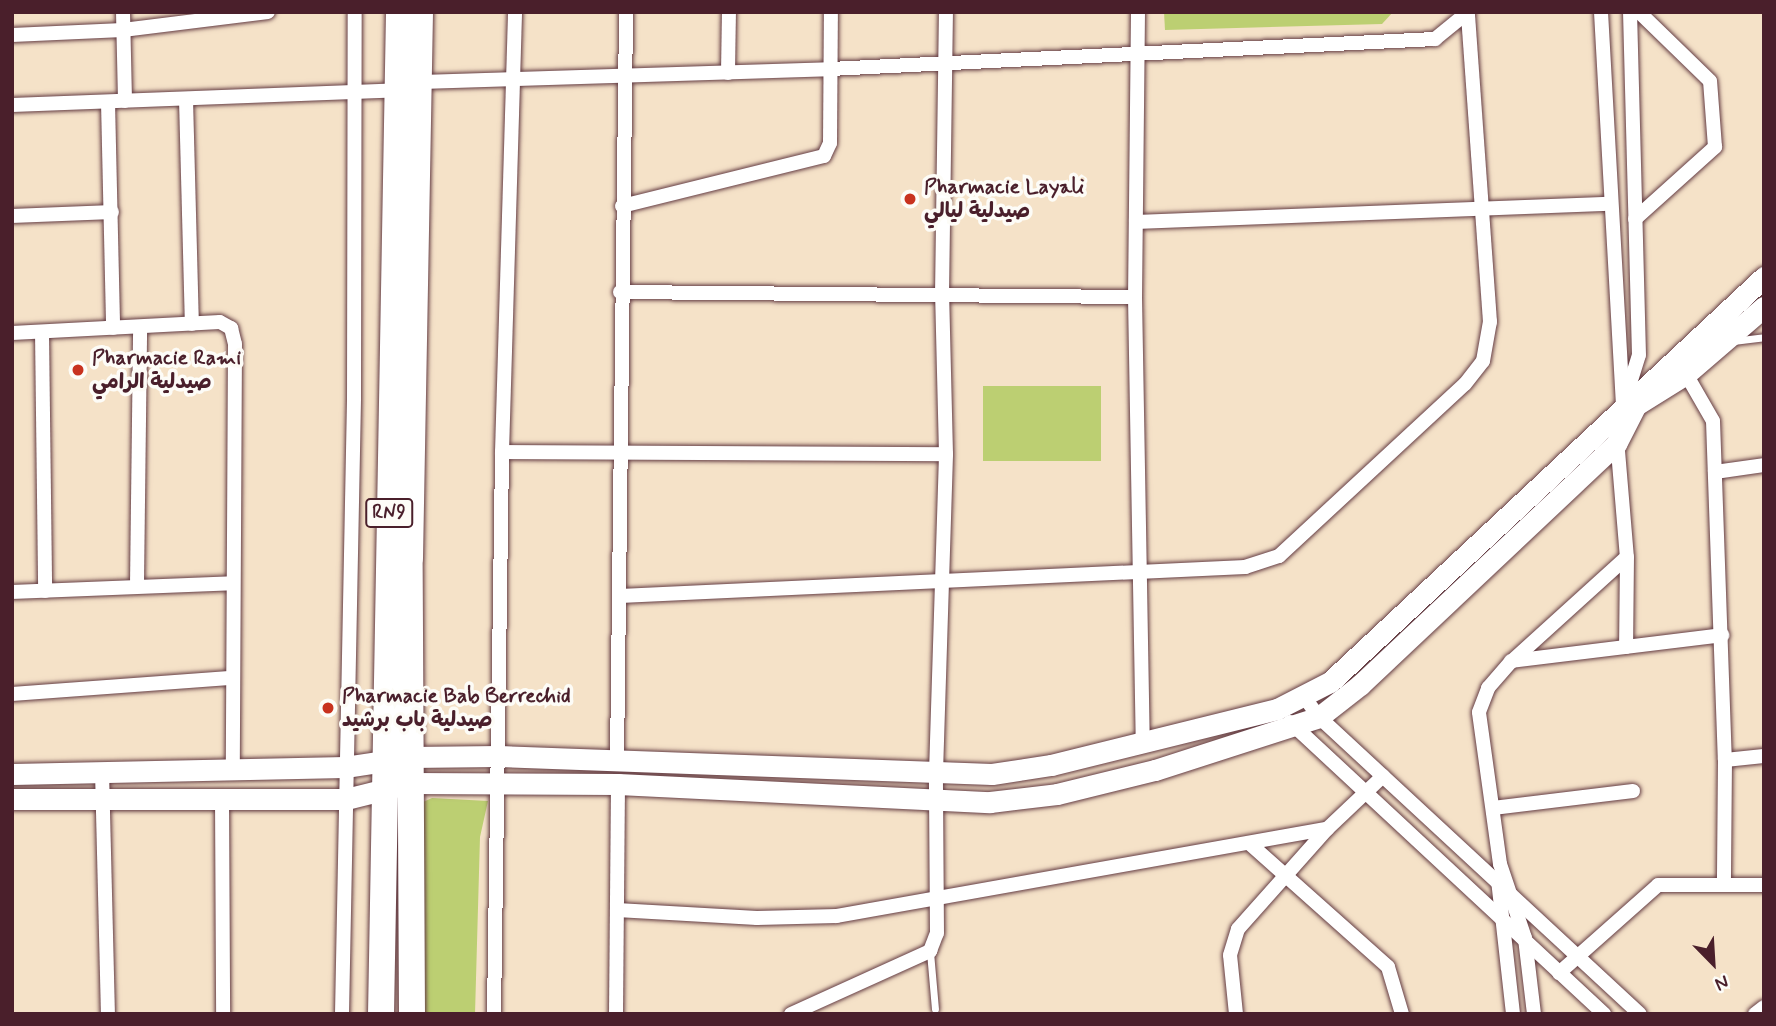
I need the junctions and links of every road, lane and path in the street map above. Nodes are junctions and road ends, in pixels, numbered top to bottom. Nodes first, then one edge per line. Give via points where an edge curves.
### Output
1 (122, 12) edge
2 (268, 12) edge
3 (355, 12) edge
4 (399, 12) edge
5 (420, 12) edge
6 (515, 12) edge
7 (626, 12) edge
8 (729, 12) edge
9 (831, 12) edge
10 (946, 12) edge
11 (1138, 12) edge
12 (1468, 12) edge
13 (1601, 12) edge
14 (1630, 12) edge
15 (1639, 12) edge
16 (123, 30) junction
17 (12, 34) edge
18 (1139, 52) junction
19 (945, 62) junction
20 (830, 69) junction
21 (728, 73) junction
22 (624, 77) junction
23 (516, 82) junction
24 (410, 86) junction
25 (353, 92) junction
26 (186, 99) junction
27 (125, 101) junction
28 (108, 102) junction
29 (12, 105) edge
30 (1609, 204) junction
31 (622, 206) junction
32 (1482, 207) junction
33 (112, 212) junction
34 (12, 216) edge
35 (1635, 219) junction
36 (1136, 222) junction
37 (1764, 277) edge
38 (620, 292) junction
39 (942, 295) junction
40 (1135, 298) junction
41 (1764, 307) edge
42 (192, 324) junction
43 (113, 328) junction
44 (140, 328) junction
45 (42, 332) junction
46 (12, 333) edge
47 (1764, 337) edge
48 (1724, 343) junction
49 (1686, 374) junction
50 (1623, 406) junction
51 (1616, 444) junction
52 (618, 451) junction
53 (502, 452) junction
54 (946, 454) junction
55 (1764, 465) edge
56 (1715, 472) junction
57 (1627, 557) junction
58 (1140, 573) junction
59 (943, 580) junction
60 (232, 583) junction
61 (137, 584) junction
62 (46, 591) junction
63 (12, 593) edge
64 (620, 596) junction
65 (1722, 635) junction
66 (1626, 647) junction
67 (1511, 662) junction
68 (232, 678) junction
69 (12, 694) edge
70 (1305, 698) junction
71 (1277, 709) junction
72 (1319, 717) junction
73 (1295, 727) junction
74 (1143, 743) junction
75 (499, 756) junction
76 (1764, 756) edge
77 (410, 757) junction
78 (383, 760) junction
79 (1725, 760) junction
80 (617, 761) junction
81 (233, 767) junction
82 (345, 767) junction
83 (102, 771) junction
84 (936, 773) junction
85 (12, 774) edge
86 (1383, 776) junction
87 (410, 783) junction
88 (618, 784) junction
89 (383, 787) junction
90 (498, 787) junction
91 (1633, 791) dead end
92 (1366, 792) junction
93 (104, 796) junction
94 (222, 798) junction
95 (12, 799) edge
96 (346, 799) junction
97 (936, 802) junction
98 (1493, 808) junction
99 (1327, 829) junction
100 (1249, 842) junction
101 (1500, 864) junction
102 (1283, 877) junction
103 (1498, 881) junction
104 (1724, 884) junction
105 (1764, 885) edge
106 (1513, 897) junction
107 (938, 900) junction
108 (617, 910) junction
109 (1500, 916) junction
110 (1525, 938) junction
111 (930, 951) junction
112 (1578, 954) junction
113 (1559, 973) junction
114 (1764, 1007) edge
115 (935, 1009) dead end
116 (108, 1014) edge
117 (223, 1014) edge
118 (342, 1014) edge
119 (381, 1014) edge
120 (412, 1014) edge
121 (494, 1014) edge
122 (616, 1014) edge
123 (792, 1014) edge
124 (1236, 1014) edge
125 (1402, 1014) edge
126 (1513, 1014) edge
127 (1534, 1014) edge
128 (1604, 1014) edge
129 (1640, 1014) edge
130 (1755, 1014) edge

1 - 16 street
2 - 16 street
3 - 25 street
4 - 24 highway, RN9
5 - 24 highway, RN9
6 - 23 street
7 - 22 street
8 - 21 street
9 - 20 street
10 - 19 street
11 - 18 street
12 - 18 street via 1435,39
12 - 32 street
13 - 30 street
14 - 35 street
15 - 35 street via 1710,81 1715,147
16 - 17 street
16 - 27 street
18 - 19 street
18 - 36 street
19 - 20 street
19 - 39 street
20 - 21 street
20 - 31 street via 830,143 824,156
21 - 22 street
22 - 23 street
22 - 31 street
23 - 24 street
23 - 53 street
24 - 25 street
24 - 77 highway, RN9
24 - 78 highway, RN9
25 - 26 street
25 - 82 street via 354,398
26 - 27 street
26 - 42 street
27 - 28 street
28 - 29 street
28 - 33 street
30 - 32 street
30 - 50 street
31 - 38 street
32 - 36 street
32 - 58 street via 1489,336 1483,361 1465,384 1279,556 1245,567
33 - 34 street
33 - 43 street
35 - 50 street via 1639,355
36 - 40 street
37 - 50 main road
38 - 39 street
38 - 52 street
39 - 40 street
39 - 54 street
40 - 58 street
41 - 48 main road
42 - 44 street
42 - 60 street via 220,322 234,335
43 - 44 street
43 - 45 street
44 - 61 street
45 - 46 street
45 - 62 street
47 - 48 lane
48 - 49 main road
49 - 51 main road via 1636,405
49 - 56 street via 1711,413
50 - 51 street
50 - 70 main road via 1339,673
51 - 57 street
51 - 72 main road via 1360,685
52 - 53 street
52 - 54 street
52 - 64 street
53 - 75 street
54 - 59 street
55 - 56 street
56 - 65 street
57 - 66 street
57 - 67 street
58 - 59 street
58 - 74 street
59 - 64 street
59 - 84 street
60 - 61 street
60 - 68 street
61 - 62 street
62 - 63 street
64 - 80 street
65 - 66 street
65 - 79 street
66 - 67 street
67 - 98 street via 1488,688 1479,712
68 - 69 street
68 - 81 street
70 - 71 main road
70 - 72 street
71 - 73 street
71 - 74 main road
72 - 73 main road
72 - 86 street
73 - 92 street
73 - 97 main road via 1057,794 1024,800
74 - 84 main road via 1022,771
75 - 77 main road
75 - 80 main road
75 - 90 street
76 - 79 street
77 - 78 main road
77 - 87 highway, RN9
78 - 82 main road
78 - 89 highway, RN9
79 - 104 street
80 - 84 main road
81 - 82 main road
81 - 83 main road
82 - 96 street
83 - 85 main road
83 - 93 street
84 - 97 street
86 - 92 street
86 - 103 street
87 - 89 main road
87 - 90 main road
87 - 120 highway, RN9
88 - 90 main road
88 - 97 main road
88 - 108 street
89 - 96 main road
89 - 119 highway, RN9
90 - 121 street
91 - 98 street
92 - 99 street
92 - 109 street
93 - 94 main road
93 - 95 main road
93 - 116 street
94 - 96 main road
94 - 117 street
96 - 118 street
97 - 107 street
98 - 101 street
99 - 100 street
99 - 102 street
100 - 102 street
100 - 107 street
101 - 103 street
101 - 106 street
102 - 124 street via 1232,940
102 - 125 street via 1388,967
103 - 106 street
103 - 109 street
104 - 105 street
104 - 112 street via 1653,888
106 - 110 street
106 - 112 street
107 - 108 street via 800,918
107 - 111 street via 937,933
108 - 122 street
109 - 110 street
109 - 126 street
110 - 113 street
110 - 127 street
111 - 115 lane
111 - 123 street
112 - 113 street
112 - 129 street
113 - 128 street
114 - 130 street

